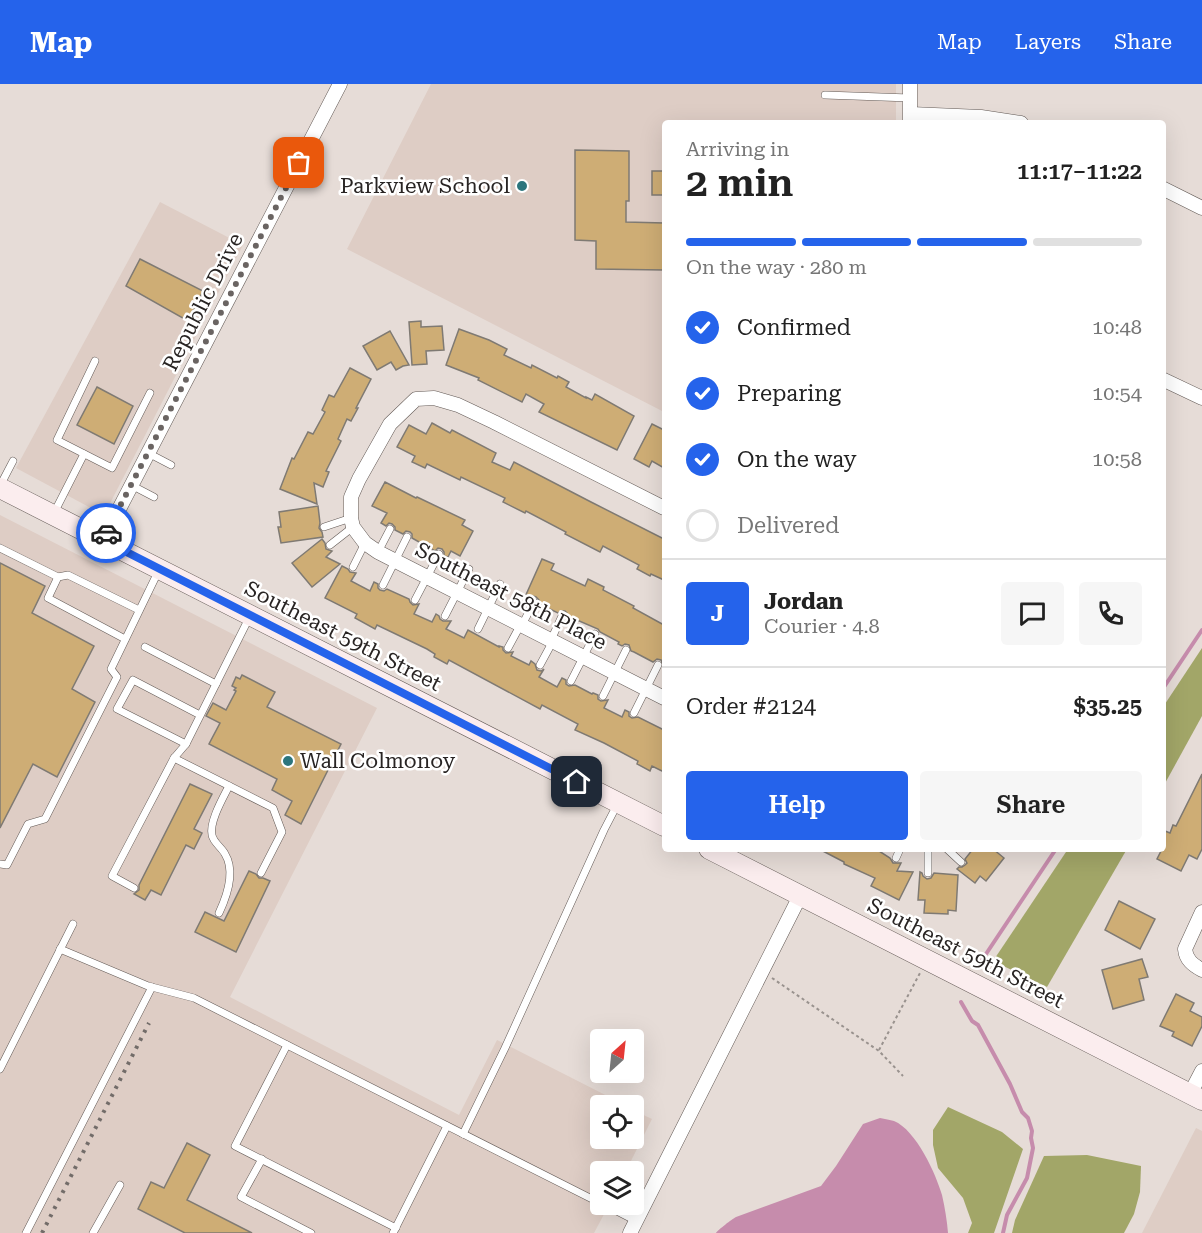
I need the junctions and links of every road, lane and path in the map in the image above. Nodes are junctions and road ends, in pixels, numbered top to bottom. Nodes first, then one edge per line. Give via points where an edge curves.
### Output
1 (340, 84) edge
2 (910, 91) edge
3 (825, 95) dead end
4 (910, 119) edge
5 (1001, 120) edge
6 (1166, 190) edge
7 (1202, 208) edge
8 (95, 361) dead end
9 (1166, 380) edge
10 (150, 393) dead end
11 (1202, 398) edge
12 (148, 453) junction
13 (84, 454) junction
14 (13, 461) dead end
15 (171, 465) dead end
16 (131, 485) junction
17 (0, 487) edge
18 (154, 497) dead end
19 (662, 507) edge
20 (53, 515) junction
21 (352, 523) junction
22 (324, 527) dead end
23 (390, 529) dead end
24 (407, 537) dead end
25 (103, 540) junction
26 (365, 543) junction
27 (330, 545) dead end
28 (0, 548) edge
29 (378, 552) junction
30 (439, 554) dead end
31 (395, 561) junction
32 (353, 567) dead end
33 (159, 569) junction
34 (469, 569) dead end
35 (58, 577) junction
36 (427, 577) junction
37 (500, 584) dead end
38 (383, 585) dead end
39 (457, 592) junction
40 (415, 600) dead end
41 (534, 602) dead end
42 (488, 608) junction
43 (139, 610) junction
44 (250, 615) junction
45 (445, 616) dead end
46 (562, 616) dead end
47 (521, 625) junction
48 (478, 629) dead end
49 (595, 634) dead end
50 (125, 639) junction
51 (552, 640) junction
52 (145, 647) dead end
53 (508, 648) dead end
54 (626, 650) dead end
55 (584, 657) junction
56 (540, 665) dead end
57 (658, 665) dead end
58 (615, 672) junction
59 (571, 681) dead end
60 (216, 684) junction
61 (646, 688) junction
62 (603, 696) dead end
63 (662, 697) edge
64 (634, 713) dead end
65 (200, 715) junction
66 (186, 744) junction
67 (174, 758) junction
68 (229, 786) junction
69 (618, 803) junction
70 (662, 825) edge
71 (715, 852) edge
72 (899, 852) edge
73 (928, 852) edge
74 (950, 852) edge
75 (896, 858) dead end
76 (961, 862) dead end
77 (0, 864) edge
78 (261, 873) dead end
79 (928, 873) dead end
80 (134, 888) dead end
81 (800, 896) junction
82 (1202, 912) edge
83 (219, 914) dead end
84 (73, 924) dead end
85 (60, 949) junction
86 (927, 960) junction
87 (1202, 970) edge
88 (762, 971) junction
89 (152, 987) junction
90 (287, 1045) junction
91 (879, 1051) junction
92 (0, 1069) edge
93 (1202, 1071) edge
94 (903, 1076) dead end
95 (1196, 1097) edge
96 (447, 1126) junction
97 (464, 1134) junction
98 (262, 1159) junction
99 (120, 1185) dead end
100 (590, 1198) edge
101 (617, 1215) edge
102 (633, 1227) edge
103 (395, 1230) edge
104 (26, 1233) edge
105 (93, 1233) edge
106 (311, 1233) edge

1 - 12 street, Republic Drive
2 - 3 lane
2 - 4 street
4 - 5 street
6 - 7 street
8 - 13 lane via 57,440
9 - 11 street
10 - 13 lane via 112,468
12 - 15 lane
12 - 16 street, Republic Drive
13 - 20 lane
14 - 17 lane
16 - 18 lane
16 - 25 street, Republic Drive
17 - 20 main road, Southeast 59th Street
19 - 21 street via 458,405 434,398 416,399 390,424 351,497
20 - 25 main road, Southeast 59th Street
21 - 22 lane
21 - 26 street, Southeast 58th Place
21 - 27 lane
23 - 29 lane
24 - 31 lane
25 - 33 main road, Southeast 59th Street
26 - 29 street, Southeast 58th Place
26 - 32 lane
28 - 35 lane
29 - 31 street, Southeast 58th Place
30 - 36 lane
31 - 36 street, Southeast 58th Place
31 - 38 lane
33 - 43 lane
33 - 44 main road, Southeast 59th Street
34 - 39 lane
35 - 43 lane via 68,575
35 - 50 lane via 48,598
36 - 39 street, Southeast 58th Place
36 - 40 lane
37 - 42 lane
39 - 42 street, Southeast 58th Place
39 - 45 lane
41 - 47 lane
42 - 47 street, Southeast 58th Place
42 - 48 lane
43 - 50 lane
44 - 60 lane
44 - 69 main road, Southeast 59th Street
46 - 51 lane
47 - 51 street, Southeast 58th Place
47 - 53 lane
49 - 55 lane
50 - 77 lane via 111,669 117,677 45,819 28,824 8,865
51 - 55 street, Southeast 58th Place
51 - 56 lane
52 - 60 lane
54 - 58 lane
55 - 58 street, Southeast 58th Place
55 - 59 lane
57 - 61 lane
58 - 61 street, Southeast 58th Place
58 - 62 lane
60 - 65 lane
61 - 63 street, Southeast 58th Place
61 - 64 lane
65 - 66 lane
65 - 66 lane via 133,680 117,709
66 - 67 lane
67 - 68 lane
67 - 80 lane via 112,876
68 - 78 lane via 273,808 282,832
68 - 83 lane via 211,826 212,837 226,855 230,869 227,897
69 - 70 main road, Southeast 59th Street
69 - 97 lane
71 - 81 main road, Southeast 59th Street
72 - 75 lane
73 - 79 lane
74 - 76 lane
81 - 86 main road, Southeast 59th Street
81 - 88 street
82 - 87 street via 1185,949 1189,961
84 - 85 lane
85 - 89 lane
85 - 92 lane
86 - 91 path
86 - 95 main road, Southeast 59th Street
88 - 91 path
88 - 102 street
89 - 90 lane via 194,998
89 - 104 lane
90 - 96 lane
90 - 98 lane via 235,1146
91 - 94 path
93 - 95 street
96 - 97 lane
96 - 103 lane
97 - 100 lane
98 - 103 lane
98 - 106 lane via 241,1197
99 - 105 lane
101 - 102 lane

